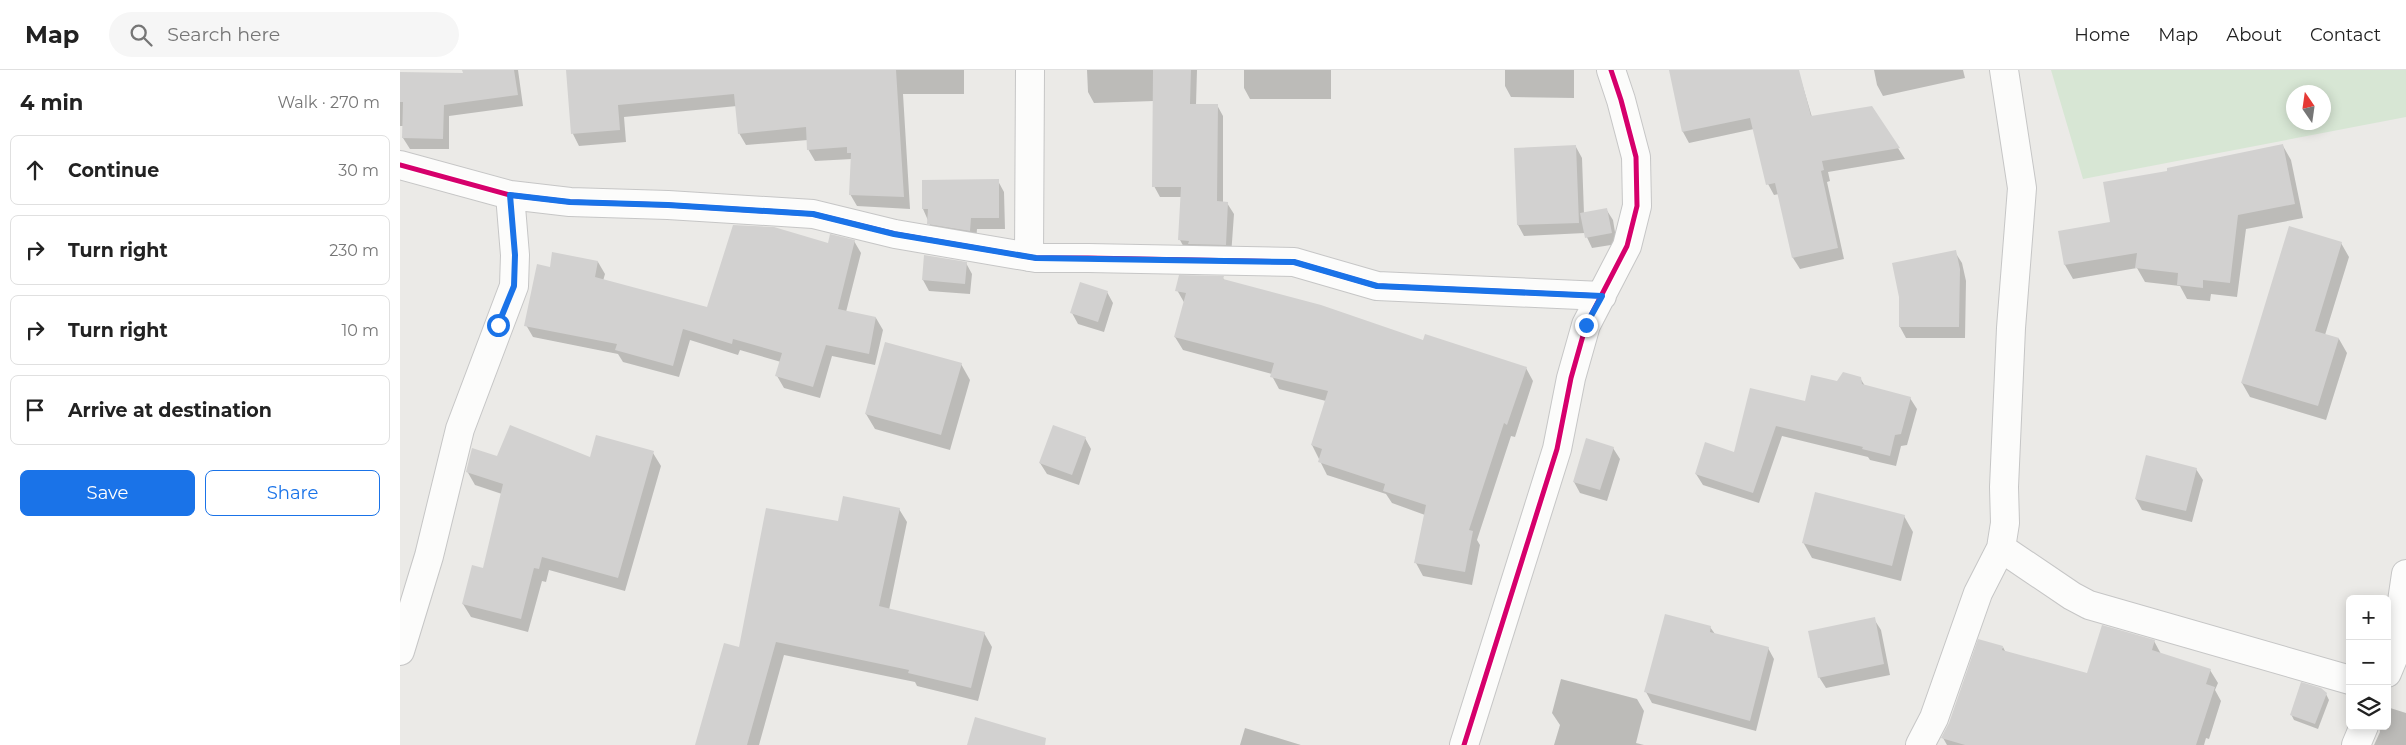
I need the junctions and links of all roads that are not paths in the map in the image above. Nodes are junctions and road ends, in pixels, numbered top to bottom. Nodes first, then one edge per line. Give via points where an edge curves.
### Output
1 (1030, 70) edge
2 (1611, 70) edge
3 (2004, 70) edge
4 (400, 165) edge
5 (510, 195) junction
6 (1029, 257) junction
7 (1602, 296) junction
8 (2001, 548) junction
9 (2406, 574) edge
10 (400, 651) edge
11 (2391, 655) edge
12 (2346, 679) edge
13 (2362, 730) edge
14 (1464, 745) edge
15 (1920, 745) edge
16 (2356, 745) edge

1 - 6 street
2 - 7 street via 1636,157 1637,206 1627,246
3 - 8 street via 2022,188 2011,328 2005,523
4 - 5 street
5 - 6 street via 570,202 813,214 894,234
5 - 10 street via 514,286 460,429 429,556
6 - 7 street via 1294,262 1377,286
7 - 14 street via 1586,325 1571,378 1558,449
8 - 12 street via 2089,605
8 - 15 street via 1978,593 1934,718
9 - 11 street
13 - 16 street

